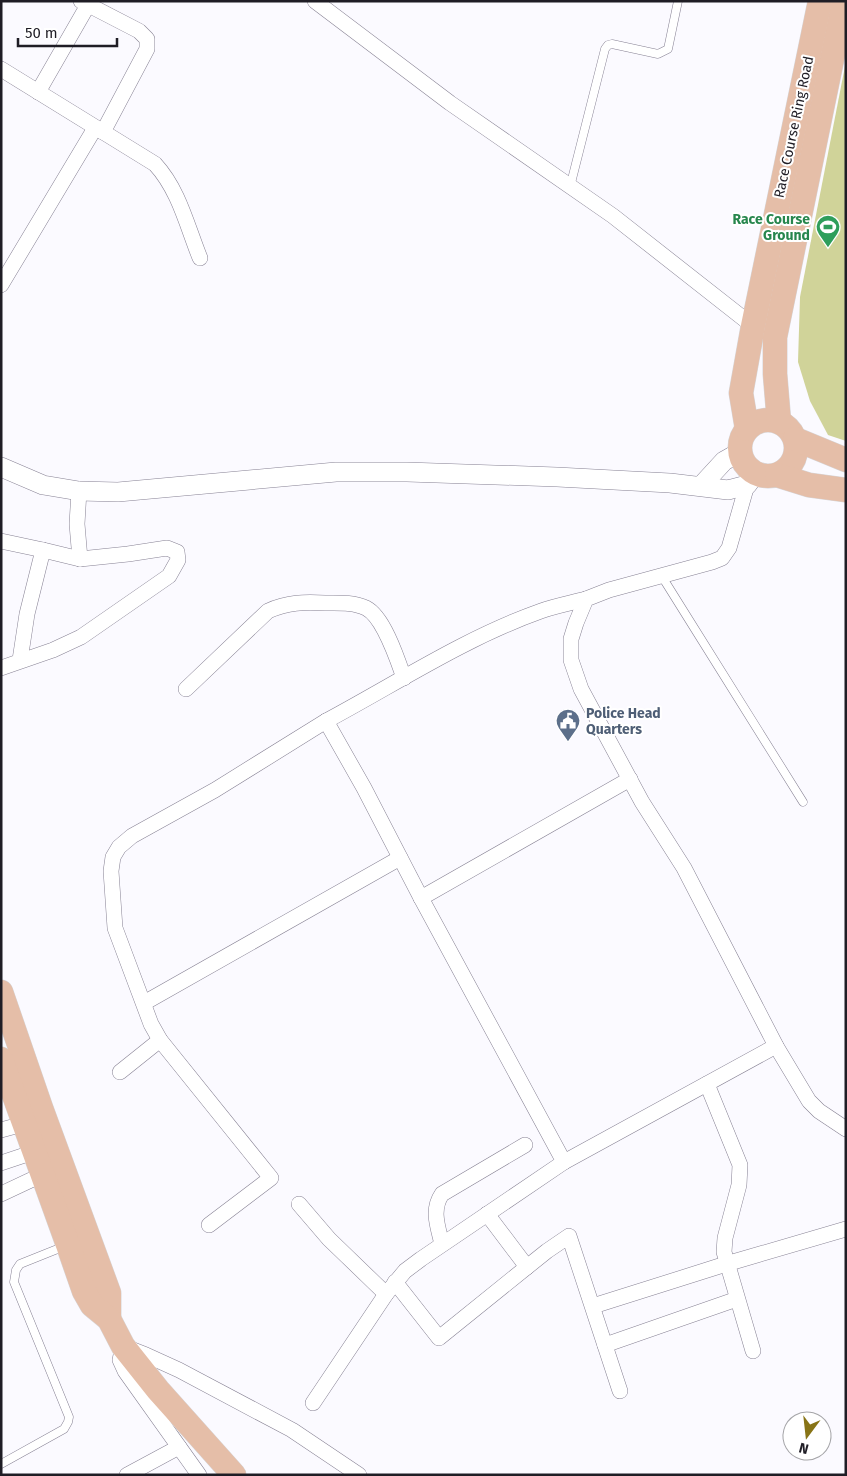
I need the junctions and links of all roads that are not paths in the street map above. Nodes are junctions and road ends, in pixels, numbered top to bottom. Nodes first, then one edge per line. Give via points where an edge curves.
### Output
1 (315, 1) edge
2 (678, 1) edge
3 (820, 1) edge
4 (844, 1) edge
5 (85, 3) edge
6 (1, 69) edge
7 (38, 92) junction
8 (99, 130) junction
9 (570, 187) junction
10 (200, 258) dead end
11 (1, 285) edge
12 (752, 326) junction
13 (747, 430) junction
14 (787, 430) junction
15 (740, 452) junction
16 (846, 460) edge
17 (1, 467) edge
18 (760, 478) junction
19 (701, 486) junction
20 (846, 490) edge
21 (78, 491) junction
22 (1, 542) edge
23 (43, 550) junction
24 (80, 559) junction
25 (661, 575) junction
26 (586, 600) junction
27 (20, 660) junction
28 (1, 668) edge
29 (404, 678) junction
30 (186, 689) dead end
31 (326, 720) junction
32 (630, 779) junction
33 (803, 802) dead end
34 (400, 858) junction
35 (421, 898) junction
36 (1, 992) edge
37 (144, 1003) junction
38 (160, 1040) junction
39 (776, 1046) junction
40 (1, 1060) edge
41 (120, 1072) dead end
42 (707, 1084) junction
43 (7, 1093) edge
44 (12, 1127) edge
45 (846, 1130) edge
46 (525, 1145) dead end
47 (34, 1152) junction
48 (564, 1162) junction
49 (1, 1163) edge
50 (53, 1169) junction
51 (1, 1194) edge
52 (299, 1204) dead end
53 (487, 1214) junction
54 (209, 1225) dead end
55 (846, 1229) edge
56 (78, 1242) junction
57 (442, 1244) junction
58 (726, 1264) junction
59 (527, 1267) junction
60 (390, 1288) junction
61 (737, 1299) junction
62 (592, 1306) junction
63 (605, 1345) junction
64 (123, 1346) junction
65 (753, 1351) dead end
66 (620, 1392) dead end
67 (313, 1403) dead end
68 (179, 1447) junction
69 (1, 1464) edge
70 (132, 1473) edge
71 (199, 1475) edge
72 (234, 1475) edge
73 (359, 1475) edge

1 - 9 street via 450,103
2 - 9 lane via 668,49 664,52 658,54 612,44 605,49
3 - 12 main road, Race Course Ring Road
4 - 14 main road, Race Course Ring Road via 775,337 775,374
5 - 7 street
5 - 8 street via 139,31 147,39 147,49
6 - 7 street
7 - 8 street
8 - 10 street via 155,164 165,175
8 - 11 street
9 - 12 street via 621,222
12 - 13 main road, Race Course Ring Road via 740,393
13 - 14 main road via 762,420
13 - 15 main road via 742,436
14 - 16 main road
14 - 18 main road via 796,447 791,464 785,470
15 - 18 main road via 748,468
15 - 19 street via 724,461
17 - 21 street via 43,485
18 - 19 street via 728,490
18 - 20 main road
18 - 25 street via 722,558
19 - 21 street via 548,477 336,472 118,492
21 - 24 street
22 - 23 street
23 - 24 street
23 - 27 street via 27,614
24 - 27 street via 167,548 177,552 178,560 168,576 81,637
25 - 26 street
25 - 33 lane
26 - 29 street via 543,610 498,628
26 - 32 street via 571,639 571,660 581,689
27 - 28 street
29 - 30 street via 394,648 379,621 367,608 309,602 283,604 268,611
29 - 31 street
31 - 34 street
31 - 37 street via 215,790 132,836 119,847 113,857 111,872 114,928
32 - 35 street
32 - 39 street via 684,868
34 - 35 street
34 - 37 street
35 - 48 street
36 - 50 main road
37 - 38 street
38 - 41 street
38 - 54 street via 270,1178
39 - 42 street
39 - 45 street via 809,1101
40 - 43 main road
42 - 48 street
42 - 58 street via 740,1165 739,1185 725,1238
43 - 44 main road
44 - 47 main road
46 - 57 street via 442,1194 435,1218
47 - 49 street
47 - 50 main road
48 - 53 street
50 - 51 street
50 - 56 main road
52 - 60 street via 329,1239
53 - 57 street
53 - 59 street
55 - 58 street
56 - 64 main road via 84,1291 92,1305 108,1319
56 - 69 lane via 20,1264 14,1282 69,1417 68,1422 64,1429
57 - 60 street
58 - 61 street
58 - 62 street
59 - 60 street via 439,1338
59 - 62 street via 569,1236
60 - 67 street
61 - 63 street
61 - 65 street
62 - 63 street
63 - 66 street
64 - 68 street via 120,1360 124,1370
64 - 72 main road
64 - 73 street via 179,1370 292,1430
68 - 70 street
68 - 71 street

